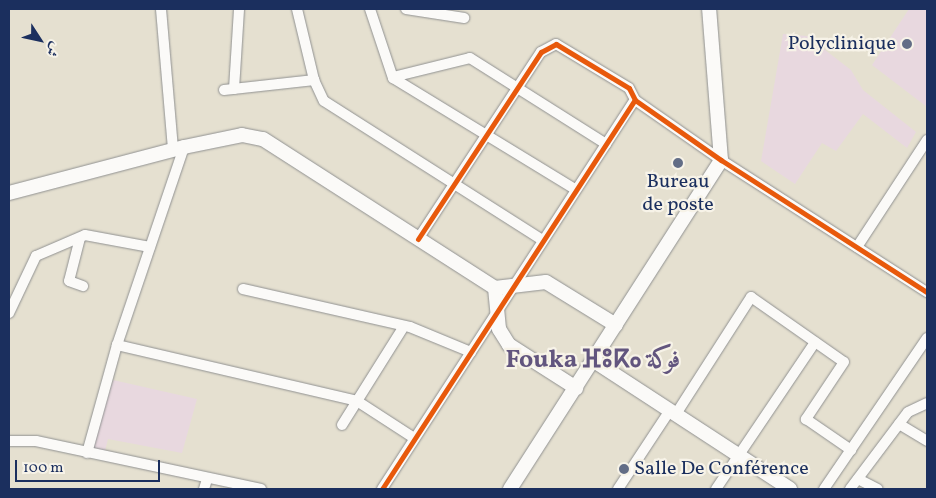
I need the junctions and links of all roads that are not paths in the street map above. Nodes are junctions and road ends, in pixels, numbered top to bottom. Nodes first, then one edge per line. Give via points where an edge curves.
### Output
1 (161, 9) edge
2 (239, 9) edge
3 (297, 9) edge
4 (370, 9) edge
5 (406, 9) edge
6 (709, 9) edge
7 (464, 18) dead end
8 (393, 77) junction
9 (314, 80) junction
10 (517, 89) junction
11 (635, 100) junction
12 (487, 136) junction
13 (927, 140) edge
14 (606, 144) junction
15 (178, 149) junction
16 (720, 160) junction
17 (455, 184) junction
18 (575, 189) junction
19 (9, 193) edge
20 (80, 238) junction
21 (418, 239) junction
22 (541, 239) junction
23 (150, 247) junction
24 (857, 247) junction
25 (516, 284) junction
26 (83, 286) dead end
27 (495, 288) junction
28 (926, 288) edge
29 (243, 289) dead end
30 (498, 312) junction
31 (9, 313) edge
32 (404, 326) junction
33 (616, 326) junction
34 (927, 338) edge
35 (815, 342) junction
36 (117, 345) junction
37 (471, 352) junction
38 (594, 361) junction
39 (576, 388) junction
40 (357, 401) junction
41 (927, 402) edge
42 (673, 412) junction
43 (899, 424) junction
44 (342, 425) dead end
45 (414, 438) junction
46 (9, 441) edge
47 (927, 441) edge
48 (851, 450) junction
49 (87, 453) junction
50 (738, 455) junction
51 (858, 479) junction
52 (206, 484) edge
53 (261, 489) edge
54 (382, 489) edge
55 (510, 489) edge
56 (618, 489) edge
57 (716, 489) edge
58 (790, 489) edge
59 (824, 489) edge
60 (850, 489) edge
61 (878, 489) edge

1 - 15 street
2 - 9 street via 229,90
3 - 9 street
4 - 8 street
5 - 7 street
6 - 16 main road
8 - 10 street via 470,58
8 - 12 street
9 - 17 street via 324,101
10 - 11 street via 541,52 556,44 629,88
10 - 12 street
10 - 14 street
11 - 14 street
11 - 16 street
12 - 17 street
12 - 18 street
13 - 24 street
14 - 18 street
15 - 19 main road
15 - 21 main road via 242,135 263,139
15 - 23 street
16 - 24 street
16 - 33 main road
17 - 21 street
17 - 22 street
18 - 22 street
20 - 23 street
20 - 26 street via 69,281
20 - 31 street via 36,256
21 - 27 main road
22 - 25 street
23 - 36 street
24 - 28 street
25 - 27 main road
25 - 30 street
25 - 33 main road via 546,282
27 - 30 main road
29 - 32 street
30 - 37 street
30 - 39 main road via 499,329 509,345
32 - 37 street
32 - 40 street
33 - 38 main road
34 - 48 street
35 - 42 street via 751,297
35 - 48 street via 844,362 806,419
35 - 50 street
36 - 40 street
36 - 49 street
37 - 45 street
38 - 39 main road
38 - 42 main road
39 - 55 main road
40 - 44 street
40 - 45 street
41 - 43 street via 908,412
42 - 50 main road
42 - 56 street
43 - 47 street
43 - 51 street
45 - 54 street
46 - 49 street via 36,441
48 - 59 street
49 - 52 street
50 - 57 street
50 - 58 main road
51 - 60 street
51 - 61 street
52 - 53 street

